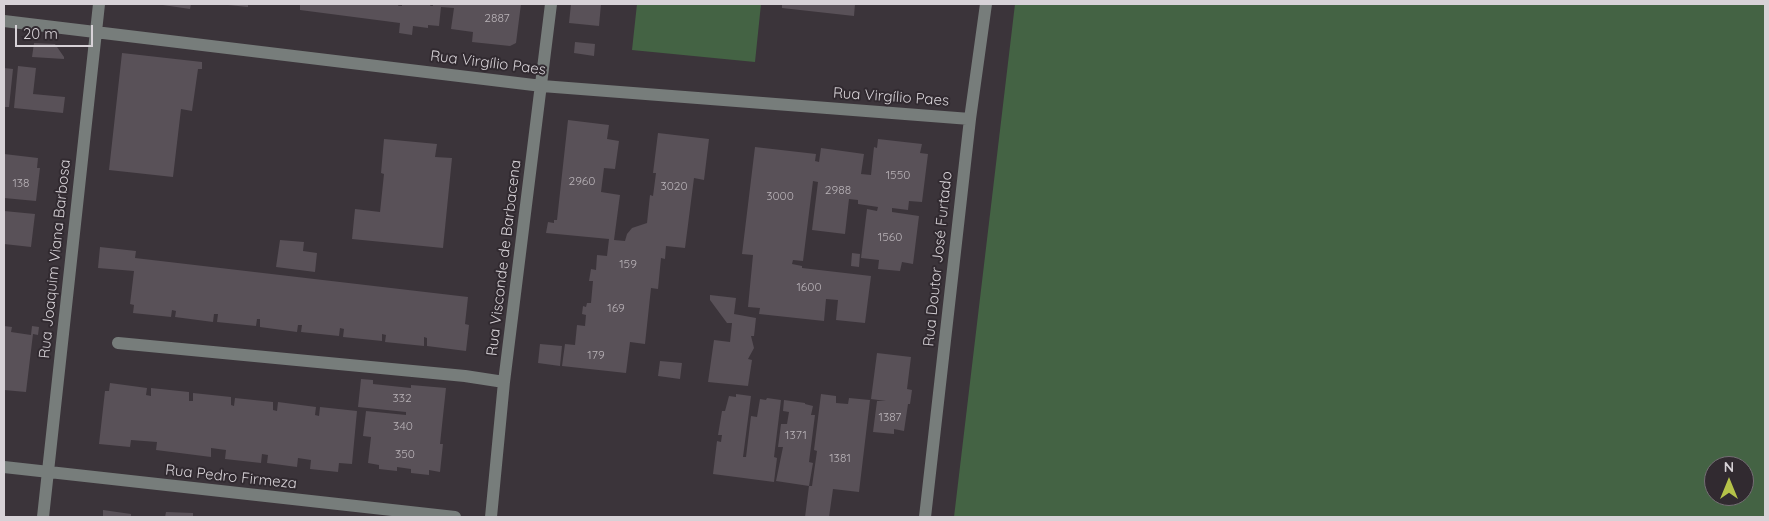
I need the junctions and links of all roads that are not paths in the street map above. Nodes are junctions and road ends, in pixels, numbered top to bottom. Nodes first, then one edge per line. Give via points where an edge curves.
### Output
1 (100, 4) edge
2 (551, 4) edge
3 (986, 4) edge
4 (4, 21) edge
5 (96, 32) junction
6 (542, 86) junction
7 (970, 119) junction
8 (118, 343) dead end
9 (504, 382) junction
10 (4, 467) edge
11 (47, 473) junction
12 (43, 517) edge
13 (454, 517) edge
14 (491, 517) edge
15 (926, 517) edge

1 - 5 street, Rua Joaquim Viana Barbosa
2 - 6 street, Rua Visconde de Barbacena
3 - 7 street, Rua Doutor José Furtado
4 - 5 street, Rua Virgílio Paes
5 - 6 street, Rua Virgílio Paes
5 - 11 street, Rua Joaquim Viana Barbosa
6 - 7 street, Rua Virgílio Paes
6 - 9 street, Rua Visconde de Barbacena
7 - 15 street, Rua Doutor José Furtado
8 - 9 street
9 - 14 street, Rua Visconde de Barbacena
10 - 11 street, Rua Pedro Firmeza
11 - 12 street, Rua Joaquim Viana Barbosa
11 - 13 street, Rua Pedro Firmeza

